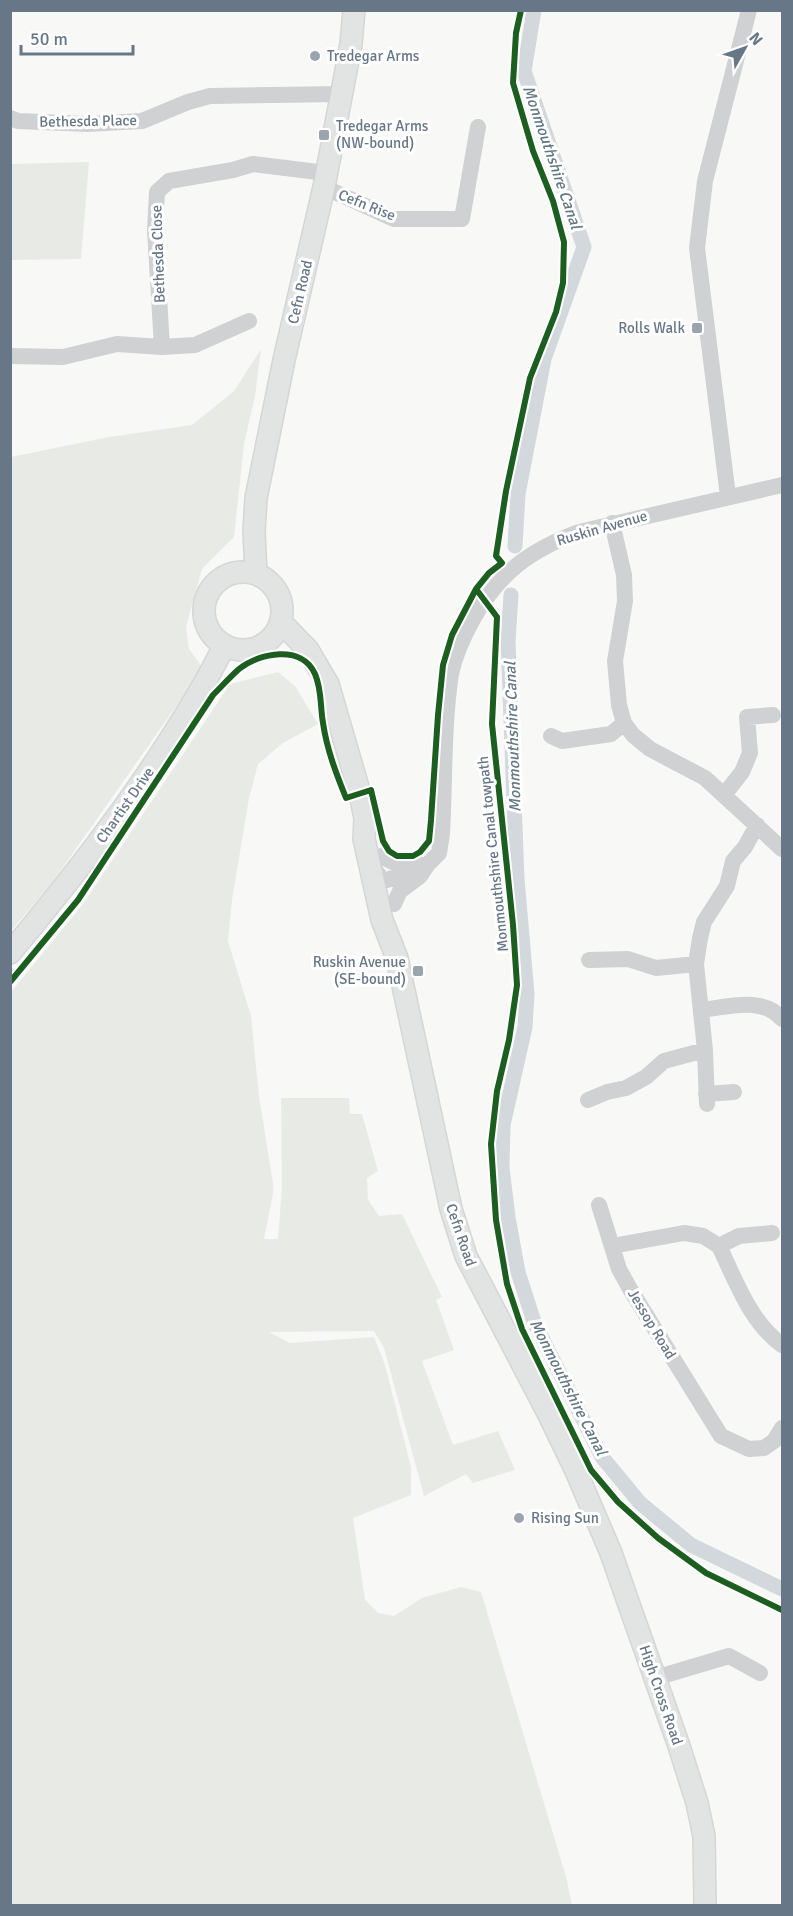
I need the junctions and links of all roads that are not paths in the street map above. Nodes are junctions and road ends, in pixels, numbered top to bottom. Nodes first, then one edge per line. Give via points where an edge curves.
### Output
1 (354, 10) edge
2 (749, 10) edge
3 (342, 94) junction
4 (10, 118) edge
5 (478, 127) dead end
6 (325, 180) junction
7 (249, 321) dead end
8 (162, 347) junction
9 (10, 356) edge
10 (783, 485) edge
11 (729, 496) junction
12 (612, 523) junction
13 (256, 574) junction
14 (281, 622) junction
15 (224, 646) junction
16 (773, 715) dead end
17 (624, 723) junction
18 (551, 736) dead end
19 (724, 795) junction
20 (757, 825) junction
21 (783, 849) edge
22 (375, 858) junction
23 (428, 864) junction
24 (387, 880) junction
25 (394, 904) junction
26 (10, 953) edge
27 (397, 958) junction
28 (589, 960) dead end
29 (696, 964) junction
30 (701, 1010) junction
31 (783, 1019) edge
32 (705, 1050) junction
33 (734, 1092) dead end
34 (588, 1100) dead end
35 (598, 1205) dead end
36 (772, 1233) dead end
37 (612, 1246) junction
38 (719, 1246) junction
39 (783, 1345) edge
40 (783, 1428) edge
41 (584, 1491) joint
42 (760, 1672) dead end
43 (655, 1678) junction
44 (705, 1905) edge

1 - 3 main road, Cefn Road
2 - 11 street via 705,182 697,248
3 - 4 street, Bethesda Place via 210,96 142,121 87,124
3 - 6 main road, Cefn Road
5 - 6 street, Cefn Rise via 462,219 393,219
6 - 8 street, Bethesda Close via 253,164 169,181 157,192 155,230
6 - 13 main road, Cefn Road via 256,498
7 - 8 street via 195,345
8 - 9 street via 117,344 63,357
10 - 11 street, Ruskin Avenue
11 - 12 street, Ruskin Avenue
12 - 17 street via 624,575 625,600 615,661
12 - 23 street, Ruskin Avenue via 552,542 523,559 484,599 460,641 451,673 441,845
13 - 14 main road via 273,586 279,596
13 - 15 main road via 229,574 212,586 205,599 204,617 212,635
14 - 15 main road via 272,637 258,648 237,651
14 - 22 main road, Cefn Road via 308,650 328,684 365,818 364,839
15 - 26 main road, Chartist Drive via 207,681 137,792
16 - 19 street via 747,717 750,753 742,772
17 - 18 street via 610,734 562,741
17 - 19 street via 650,749 705,778
19 - 20 street
20 - 21 street
20 - 29 street via 733,861 728,886 704,922
22 - 23 street via 401,866
22 - 24 main road, Cefn Road
22 - 27 main road, Cefn Road via 382,920
23 - 24 street
23 - 25 street, Ruskin Avenue via 420,876 400,891
24 - 25 main road, Cefn Road
25 - 27 main road, Cefn Road via 400,932
27 - 41 main road, Cefn Road via 451,1209 466,1256
28 - 29 street via 628,959 656,968
29 - 30 street
30 - 31 street via 754,1004 775,1009
30 - 32 street
32 - 33 street via 706,1099
32 - 34 street via 664,1061 626,1088
35 - 37 street, Jessop Road
36 - 38 street via 739,1236
37 - 38 street via 684,1233 703,1236
37 - 40 street, Jessop Road via 630,1289 722,1436 748,1449 764,1448
38 - 39 street via 746,1304
41 - 43 main road, High Cross Road via 611,1553
42 - 43 street via 729,1656
43 - 44 main road, High Cross Road via 697,1803 704,1836

